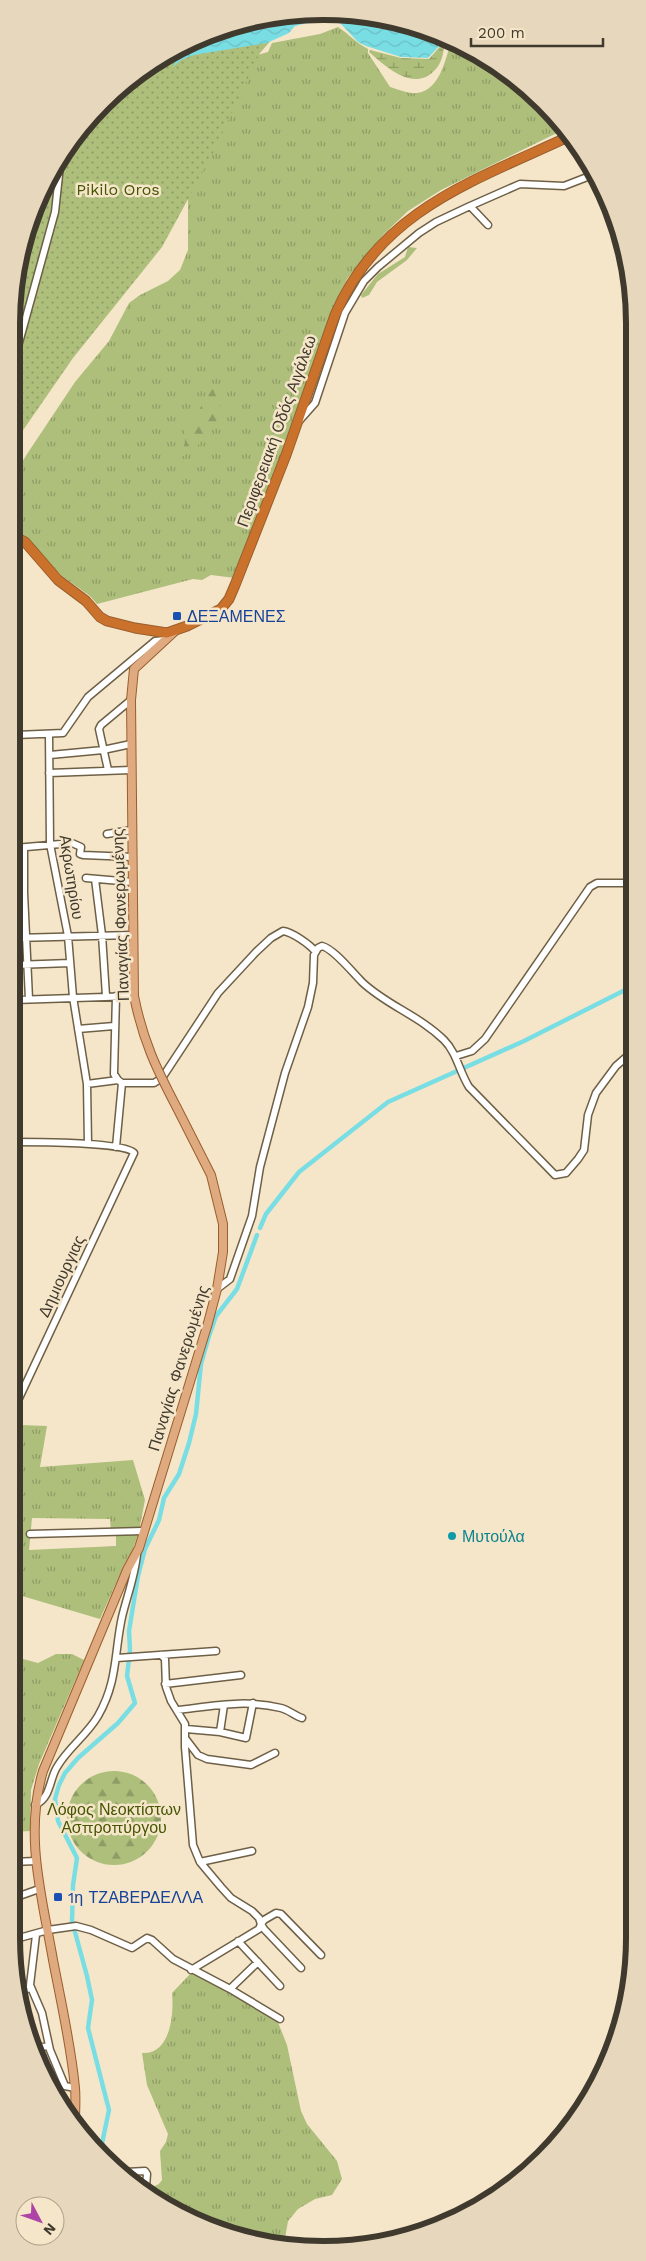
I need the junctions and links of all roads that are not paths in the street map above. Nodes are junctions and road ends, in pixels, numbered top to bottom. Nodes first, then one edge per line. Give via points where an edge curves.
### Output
1 (563, 139) edge
2 (59, 175) edge
3 (588, 177) edge
4 (470, 206) junction
5 (488, 225) dead end
6 (20, 339) edge
7 (297, 423) junction
8 (20, 539) edge
9 (176, 630) junction
10 (165, 640) junction
11 (131, 700) junction
12 (20, 735) edge
13 (49, 735) junction
14 (131, 744) junction
15 (103, 750) junction
16 (50, 755) junction
17 (108, 770) junction
18 (131, 770) junction
19 (49, 773) junction
20 (132, 830) junction
21 (107, 834) dead end
22 (50, 844) junction
23 (20, 848) edge
24 (24, 848) junction
25 (132, 857) junction
26 (86, 878) dead end
27 (95, 879) junction
28 (132, 882) junction
29 (626, 883) edge
30 (102, 935) junction
31 (132, 935) junction
32 (68, 936) junction
33 (26, 937) junction
34 (20, 938) edge
35 (315, 950) junction
36 (70, 963) junction
37 (27, 964) junction
38 (20, 965) edge
39 (106, 996) junction
40 (116, 996) junction
41 (134, 996) junction
42 (72, 997) junction
43 (29, 999) junction
44 (20, 1000) edge
45 (114, 1026) junction
46 (78, 1029) junction
47 (456, 1056) junction
48 (626, 1057) edge
49 (120, 1082) junction
50 (87, 1084) junction
51 (20, 1142) edge
52 (88, 1144) junction
53 (116, 1147) junction
54 (217, 1289) junction
55 (20, 1396) edge
56 (143, 1531) junction
57 (30, 1534) dead end
58 (138, 1550) junction
59 (216, 1651) dead end
60 (161, 1655) junction
61 (117, 1658) junction
62 (241, 1675) dead end
63 (165, 1684) junction
64 (253, 1703) junction
65 (224, 1705) junction
66 (178, 1710) junction
67 (302, 1718) dead end
68 (186, 1729) junction
69 (220, 1732) junction
70 (185, 1738) junction
71 (194, 1749) junction
72 (185, 1753) junction
73 (275, 1753) dead end
74 (35, 1805) junction
75 (252, 1851) dead end
76 (36, 1861) junction
77 (20, 1862) edge
78 (200, 1862) junction
79 (39, 1889) junction
80 (20, 1896) edge
81 (262, 1924) junction
82 (48, 1930) junction
83 (36, 1935) junction
84 (20, 1938) edge
85 (238, 1941) junction
86 (321, 1955) dead end
87 (258, 1962) junction
88 (301, 1968) dead end
89 (191, 1970) junction
90 (280, 1986) dead end
91 (31, 1988) junction
92 (25, 1989) edge
93 (230, 1989) junction
94 (280, 2019) dead end
95 (49, 2046) junction
96 (40, 2047) edge
97 (75, 2088) junction
98 (72, 2108) edge
99 (131, 2172) edge
100 (146, 2183) edge

1 - 7 highway, Περιφερειακή Οδός Αιγάλεω via 433,202 375,250 341,300
2 - 6 street via 52,221
3 - 4 street via 564,186 520,184
4 - 5 street
4 - 7 street via 419,233 364,281 345,313 315,403
7 - 9 highway, Περιφερειακή Οδός Αιγάλεω via 229,599 210,616
8 - 9 highway, Περιφερειακή Οδός Αιγάλεω via 58,580 100,617 113,623 158,632
9 - 10 main road, Παναγίας Φανερωμένης
10 - 11 main road, Παναγίας Φανερωμένης via 134,669
10 - 13 street via 156,641 88,697 63,733
11 - 14 main road, Παναγίας Φανερωμένης
11 - 15 street via 101,725
12 - 13 street
13 - 16 street, Ακρωτηρίου
14 - 15 street
14 - 18 main road, Παναγίας Φανερωμένης
15 - 16 street
15 - 17 street
16 - 19 street, Ακρωτηρίου
17 - 18 street
17 - 19 street
18 - 20 main road, Παναγίας Φανερωμένης
19 - 22 street, Ακρωτηρίου
20 - 21 street
20 - 25 main road, Παναγίας Φανερωμένης
22 - 24 street
22 - 25 street via 79,845 82,855
22 - 32 street, Ακρωτηρίου
23 - 24 street
24 - 33 street
25 - 28 main road, Παναγίας Φανερωμένης
26 - 27 street
27 - 28 street
27 - 30 street
28 - 31 main road, Παναγίας Φανερωμένης
29 - 47 street via 597,883 590,887 485,1039 472,1051
30 - 31 street
30 - 32 street
30 - 39 street
31 - 41 main road, Παναγίας Φανερωμένης
32 - 33 street
32 - 36 street, Ακρωτηρίου
33 - 34 street
33 - 37 street
35 - 47 street via 322,946 330,950 364,984 439,1036
35 - 49 street via 286,931 276,934 218,993 162,1078 154,1083
35 - 54 street via 308,1007 284,1072 260,1167 254,1209 230,1279
36 - 37 street
36 - 42 street, Ακρωτηρίου
37 - 38 street
37 - 43 street
39 - 40 street
39 - 42 street
40 - 41 street
40 - 45 street
41 - 54 main road, Παναγίας Φανερωμένης, bridge via 150,1055 211,1175 224,1237
42 - 43 street
42 - 46 street, Ακρωτηρίου
43 - 44 street
45 - 46 street
45 - 49 street via 114,1074
46 - 50 street, Ακρωτηρίου
47 - 48 street via 459,1070 469,1086 558,1176 566,1173 584,1150 588,1115 596,1093
49 - 50 street
49 - 53 street
50 - 52 street, Ακρωτηρίου
51 - 52 street
52 - 53 street
53 - 55 street, Δημιουργιας via 131,1149 134,1153
54 - 56 main road, Παναγίας Φανερωμένης
56 - 57 street
56 - 58 main road, Παναγίας Φανερωμένης
58 - 61 street via 122,1616
58 - 74 main road, Παναγίας Φανερωμένης via 43,1771
59 - 60 street
60 - 61 street
60 - 63 street
61 - 74 street via 111,1687 97,1718 62,1759 43,1802
62 - 63 street
63 - 66 street
64 - 65 street
64 - 67 street via 280,1708
64 - 69 street via 246,1738
65 - 66 street
65 - 69 street
66 - 68 street
68 - 69 street
68 - 70 street
70 - 71 street
70 - 72 street
71 - 72 street
71 - 73 street via 202,1758 245,1765
72 - 78 street via 193,1845
74 - 76 main road, Παναγίας Φανερωμένης
75 - 78 street
76 - 77 street
76 - 79 main road, Παναγίας Φανερωμένης
78 - 81 street via 231,1898 252,1911
79 - 80 street
79 - 82 main road, Παναγίας Φανερωμένης
81 - 85 street
81 - 86 street via 272,1915 281,1914
81 - 88 street
82 - 83 street
82 - 89 street via 72,1926 92,1930 132,1948 147,1938
82 - 97 main road, Παναγίας Φανερωμένης
83 - 84 street
83 - 91 street
85 - 87 street
85 - 89 street
87 - 90 street
87 - 93 street
89 - 93 street
91 - 92 street
91 - 95 street via 42,2013
93 - 94 street
95 - 96 street
95 - 97 street via 65,2086
97 - 98 main road, Παναγίας Φανερωμένης
99 - 100 street via 145,2171

